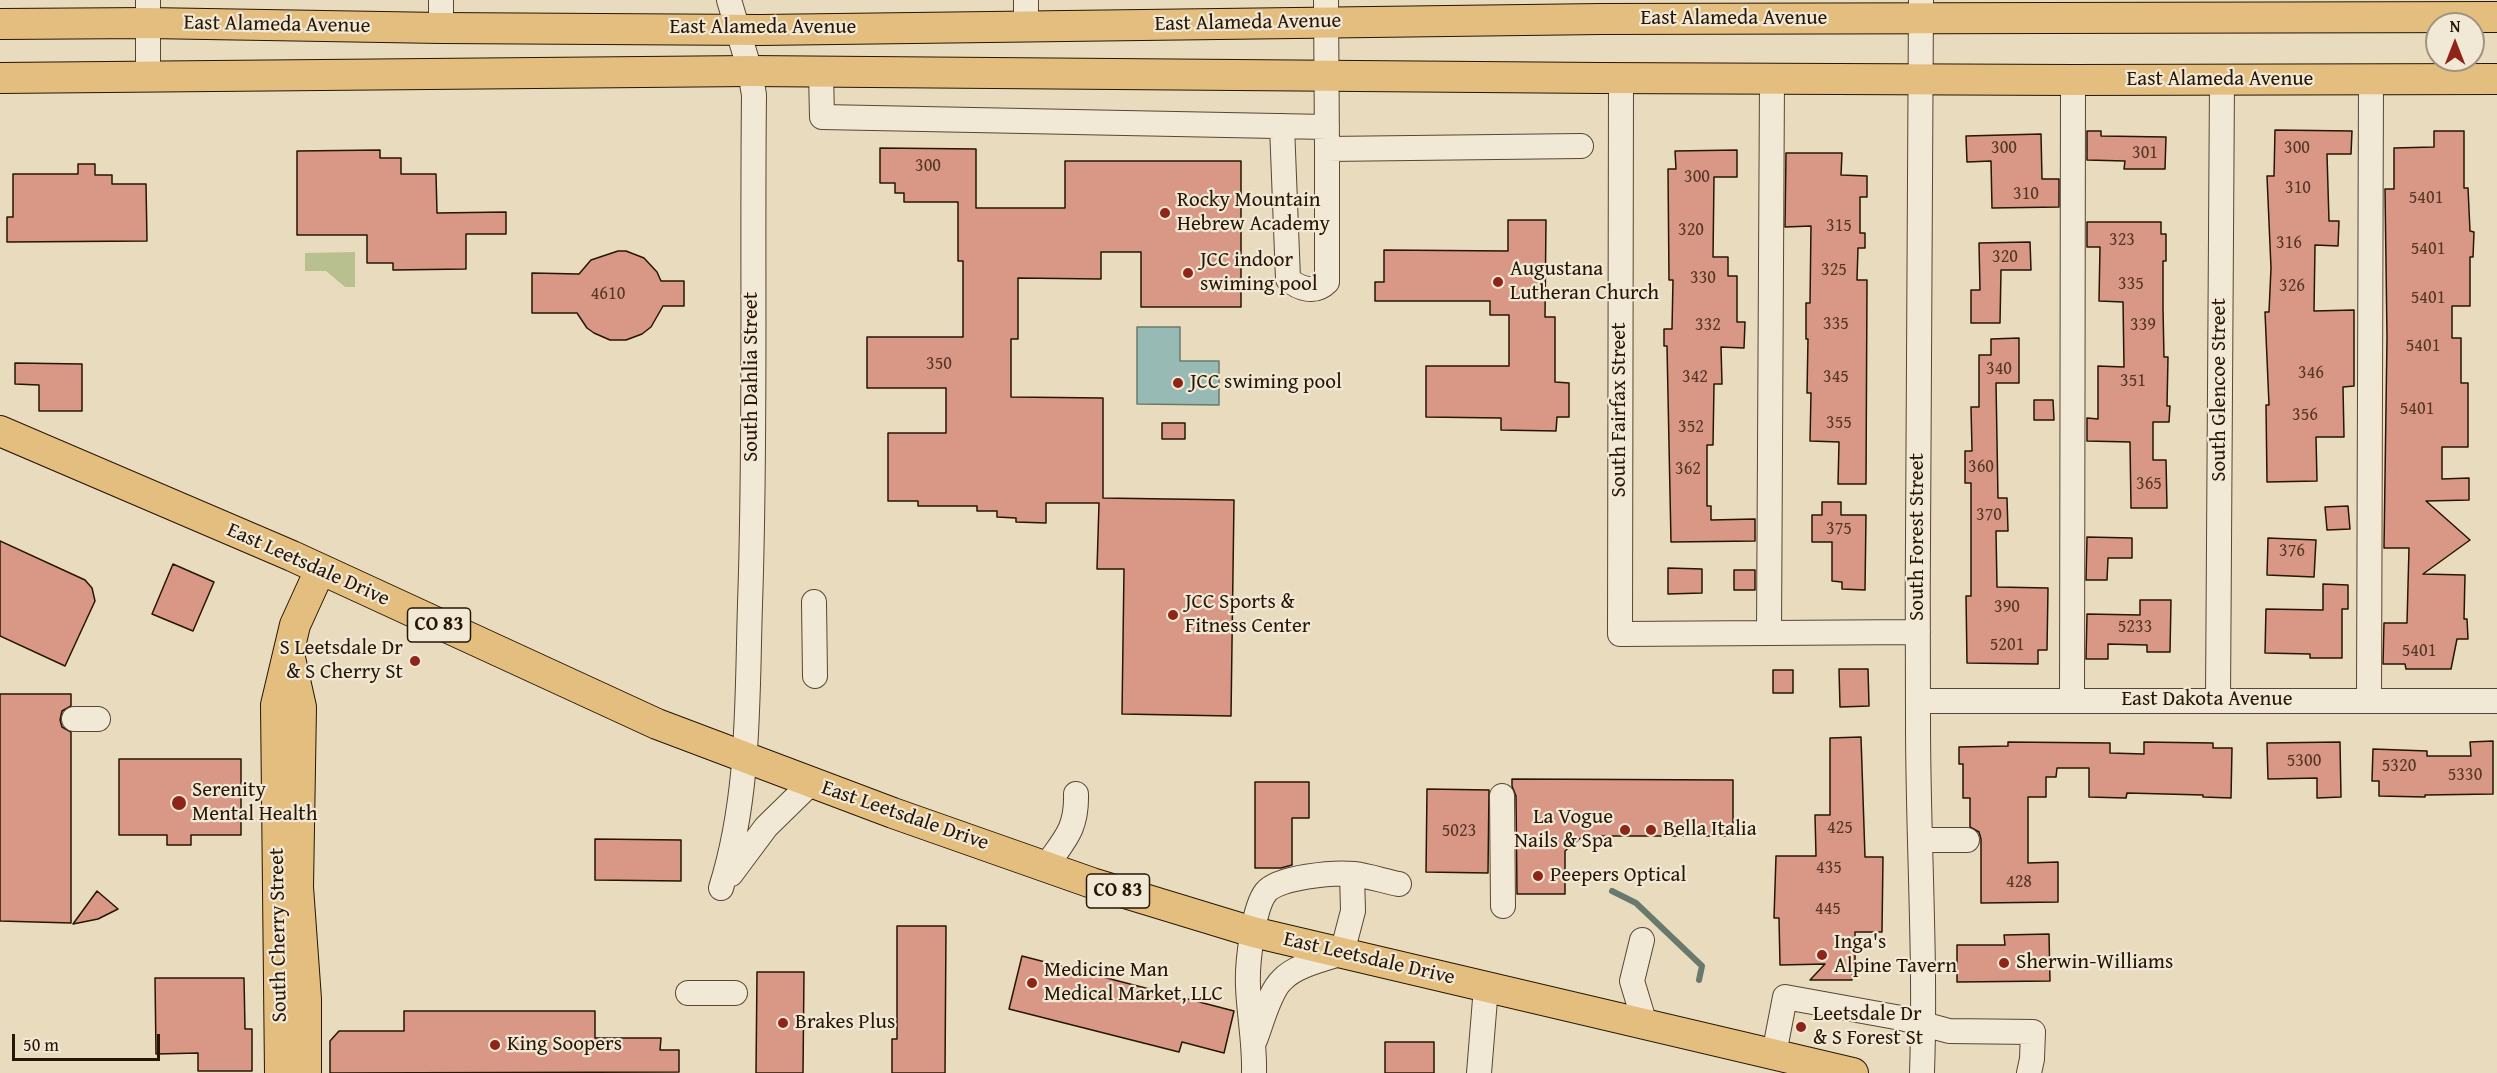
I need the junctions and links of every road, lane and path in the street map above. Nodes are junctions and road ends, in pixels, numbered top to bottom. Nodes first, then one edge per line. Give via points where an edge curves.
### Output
1 (729, 0) edge
2 (1621, 9) edge
3 (2222, 9) edge
4 (1921, 10) edge
5 (148, 11) edge
6 (1326, 11) edge
7 (1026, 12) edge
8 (441, 14) edge
9 (2497, 17) edge
10 (0, 24) edge
11 (737, 30) junction
12 (750, 71) junction
13 (821, 72) junction
14 (148, 76) junction
15 (1326, 76) junction
16 (0, 78) edge
17 (1621, 78) junction
18 (1772, 79) junction
19 (1921, 79) junction
20 (2371, 79) junction
21 (2497, 79) edge
22 (2073, 80) junction
23 (2222, 80) junction
24 (1282, 126) junction
25 (1327, 138) junction
26 (1581, 146) dead end
27 (0, 431) edge
28 (320, 570) junction
29 (813, 602) dead end
30 (1918, 632) junction
31 (1769, 633) junction
32 (289, 655) junction
33 (814, 676) dead end
34 (2218, 699) junction
35 (2072, 700) junction
36 (2369, 700) junction
37 (1918, 701) junction
38 (2497, 701) edge
39 (744, 756) junction
40 (811, 783) junction
41 (1076, 794) dead end
42 (1502, 796) dead end
43 (1920, 840) junction
44 (1967, 840) dead end
45 (1046, 866) junction
46 (1352, 874) junction
47 (1399, 884) dead end
48 (1503, 906) dead end
49 (1253, 932) junction
50 (1642, 940) dead end
51 (1342, 952) junction
52 (1486, 987) junction
53 (688, 993) dead end
54 (735, 993) dead end
55 (1645, 1024) junction
56 (1923, 1024) junction
57 (1255, 1042) junction
58 (1774, 1054) junction
59 (280, 1073) edge
60 (306, 1073) edge
61 (1254, 1073) edge
62 (1479, 1073) edge
63 (1853, 1073) edge
64 (1922, 1073) edge
65 (2029, 1073) edge

1 - 11 street, South Dahlia Street
2 - 4 main road, East Alameda Avenue
2 - 6 main road, East Alameda Avenue
3 - 4 main road, East Alameda Avenue
3 - 9 main road, East Alameda Avenue
4 - 19 street, South Forest Street
5 - 8 main road, East Alameda Avenue
5 - 10 main road, East Alameda Avenue
5 - 14 street
6 - 7 main road, East Alameda Avenue
6 - 15 street
7 - 11 main road, East Alameda Avenue
8 - 11 main road, East Alameda Avenue
11 - 12 street, South Dahlia Street
12 - 13 main road, East Alameda Avenue
12 - 14 main road, East Alameda Avenue
12 - 39 street, South Dahlia Street via 754,95 752,580
13 - 15 main road, East Alameda Avenue
13 - 24 street via 822,117
14 - 16 main road, East Alameda Avenue
15 - 17 main road, East Alameda Avenue
15 - 25 street
17 - 18 main road, East Alameda Avenue
17 - 31 street, South Fairfax Street via 1620,634
18 - 19 main road, East Alameda Avenue
18 - 31 street
19 - 22 main road, East Alameda Avenue
19 - 30 street, South Forest Street
20 - 21 main road, East Alameda Avenue
20 - 23 main road, East Alameda Avenue
20 - 36 street
22 - 23 main road, East Alameda Avenue
22 - 35 street
23 - 34 street, South Glencoe Street
24 - 25 street
24 - 25 street via 1288,279 1297,287 1312,290 1327,282
25 - 26 street
27 - 28 main road, East Leetsdale Drive / CO 83
28 - 32 main road, South Cherry Street via 295,625
28 - 39 main road, East Leetsdale Drive / CO 83 via 613,704
29 - 33 street
30 - 31 street
30 - 37 street, South Forest Street
32 - 59 main road, South Cherry Street via 276,705
32 - 60 main road, South Cherry Street via 302,707 298,887 306,999
34 - 35 street, East Dakota Avenue
34 - 36 street, East Dakota Avenue
35 - 37 street, East Dakota Avenue
36 - 38 street, East Dakota Avenue
37 - 43 street, South Forest Street
39 - 40 main road, East Leetsdale Drive / CO 83
39 - 40 street, South Dahlia Street via 735,836 721,888 762,832
40 - 45 main road, East Leetsdale Drive / CO 83
41 - 45 street via 1072,829
42 - 48 street
43 - 44 street
43 - 56 street, South Forest Street
45 - 49 main road, East Leetsdale Drive / CO 83
46 - 47 street
46 - 49 street via 1278,883 1260,903
46 - 51 street via 1353,911
49 - 51 main road, East Leetsdale Drive / CO 83
49 - 57 street via 1248,987
50 - 55 street via 1632,981
51 - 52 main road, East Leetsdale Drive / CO 83
51 - 57 street via 1280,981
52 - 55 main road, East Leetsdale Drive / CO 83
52 - 62 street
53 - 54 street
55 - 58 main road, East Leetsdale Drive / CO 83
56 - 58 street via 1785,997
56 - 64 street, South Forest Street
56 - 65 street via 1949,1031 2032,1032
57 - 61 street
58 - 63 main road, East Leetsdale Drive / CO 83

